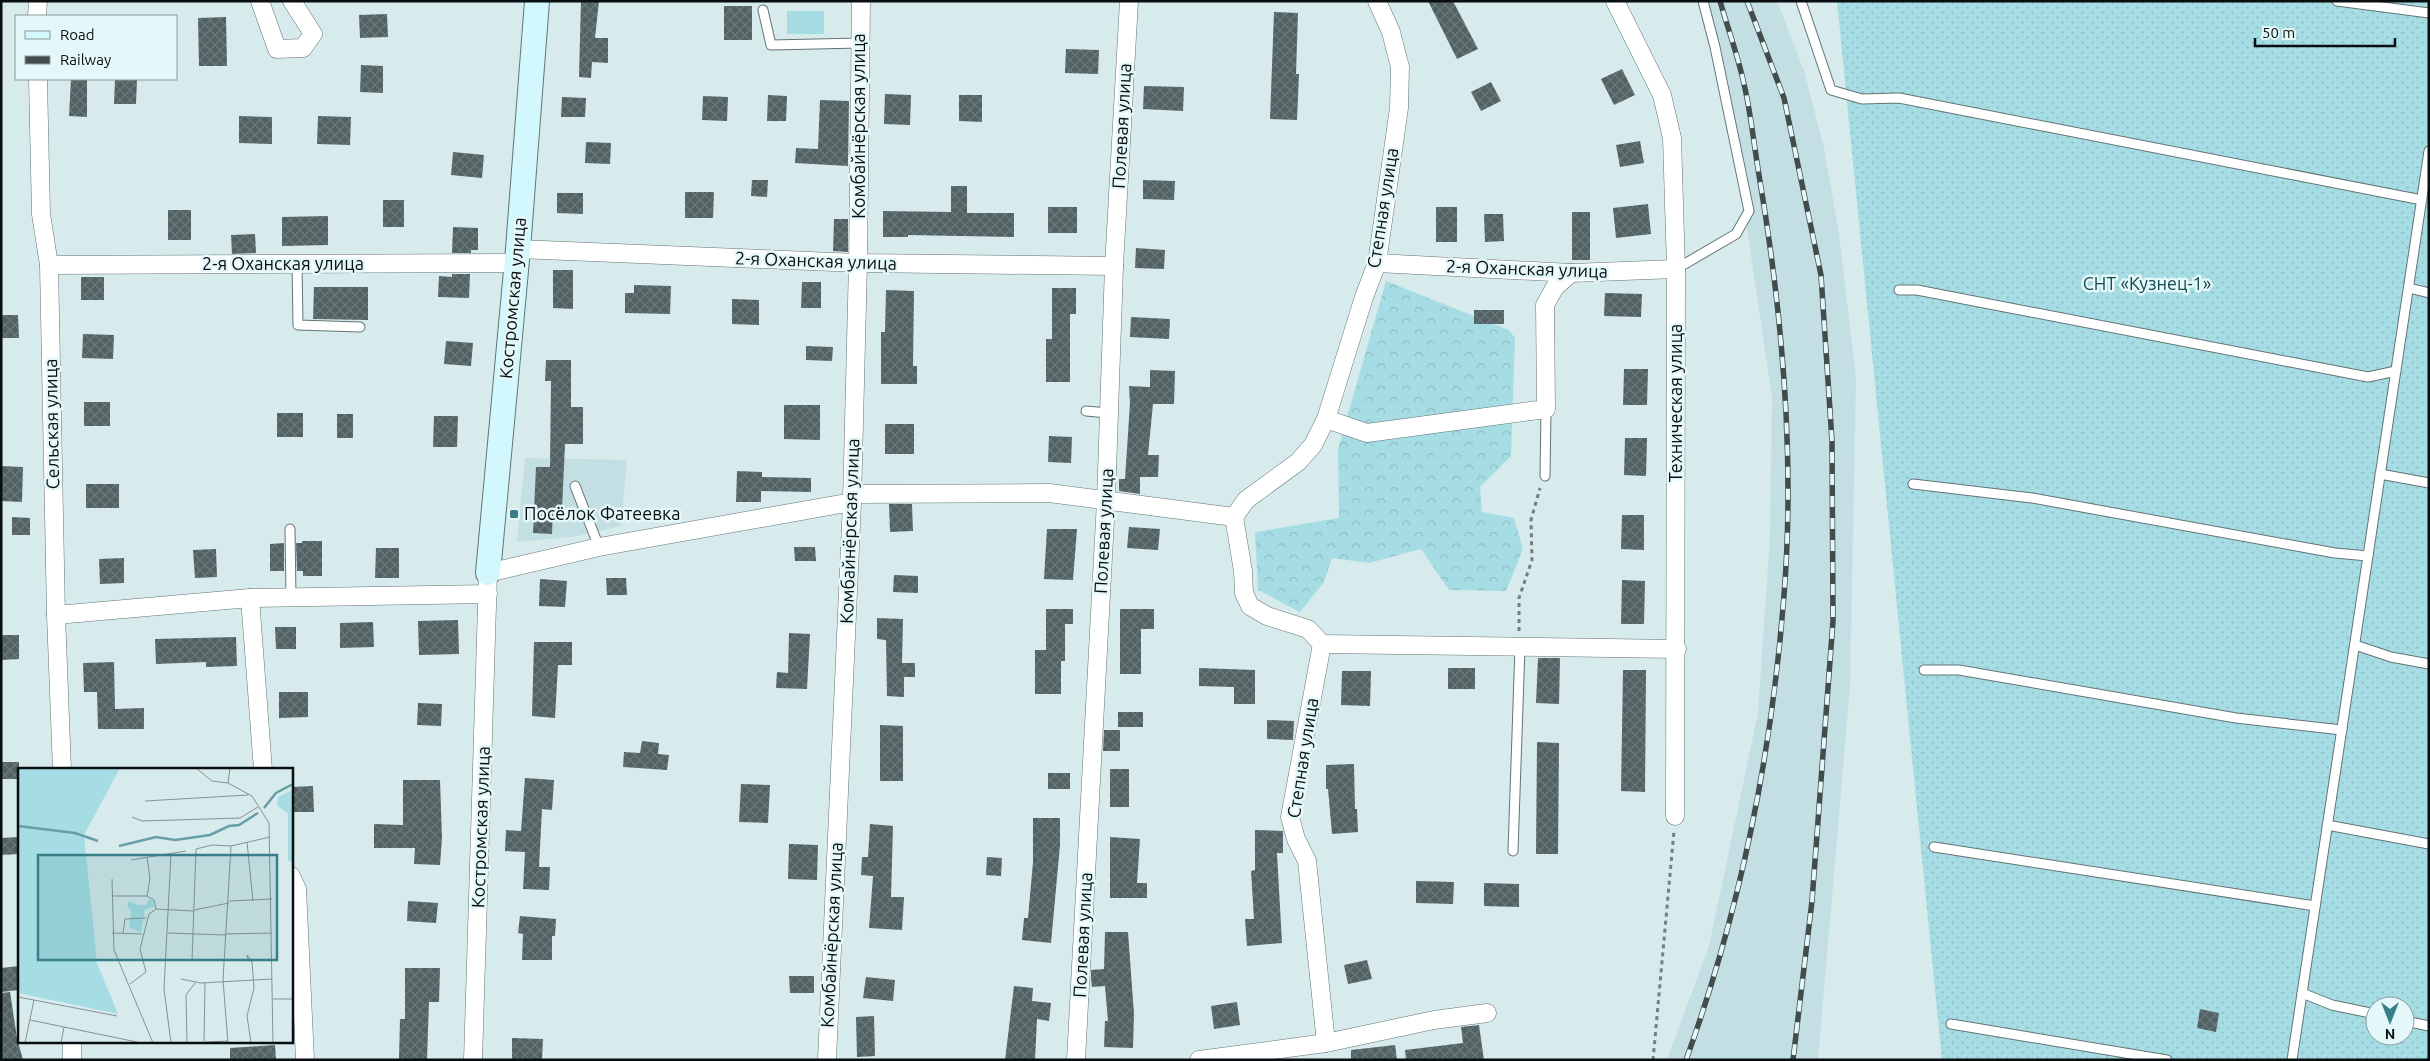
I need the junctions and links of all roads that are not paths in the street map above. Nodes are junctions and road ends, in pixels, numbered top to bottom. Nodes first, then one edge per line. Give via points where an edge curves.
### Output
1 (38, 1) edge
2 (260, 1) edge
3 (292, 1) edge
4 (537, 1) edge
5 (861, 1) edge
6 (1129, 1) edge
7 (1377, 1) edge
8 (1615, 1) edge
9 (1704, 1) edge
10 (1801, 1) edge
11 (2337, 1) edge
12 (763, 10) dead end
13 (2429, 12) edge
14 (37, 15) edge
15 (860, 43) junction
16 (38, 80) edge
17 (2429, 150) edge
18 (2422, 200) junction
19 (518, 256) junction
20 (858, 263) junction
21 (1377, 263) junction
22 (297, 264) junction
23 (49, 265) junction
24 (1114, 266) junction
25 (1676, 269) junction
26 (1571, 273) junction
27 (2409, 288) junction
28 (1899, 290) dead end
29 (2429, 293) edge
30 (360, 327) dead end
31 (2396, 371) junction
32 (1546, 409) junction
33 (1086, 411) dead end
34 (1108, 413) junction
35 (1326, 419) junction
36 (2380, 474) junction
37 (1545, 476) road end
38 (2429, 483) edge
39 (1913, 484) dead end
40 (574, 486) dead end
41 (852, 498) junction
42 (1106, 501) junction
43 (1234, 517) junction
44 (290, 529) dead end
45 (599, 547) junction
46 (2368, 556) junction
47 (488, 583) junction
48 (291, 597) junction
49 (250, 598) junction
50 (56, 616) junction
51 (1322, 644) junction
52 (2354, 645) junction
53 (1520, 646) junction
54 (1677, 649) junction
55 (2429, 664) edge
56 (1924, 670) dead end
57 (2342, 730) junction
58 (62, 768) edge
59 (263, 768) edge
60 (1675, 816) road end
61 (2327, 825) junction
62 (2429, 844) edge
63 (1934, 847) dead end
64 (1513, 851) dead end
65 (292, 879) edge
66 (2315, 906) junction
67 (2302, 993) junction
68 (2365, 1012) edge
69 (1487, 1013) dead end
70 (2415, 1022) edge
71 (1951, 1024) dead end
72 (2429, 1026) edge
73 (1326, 1043) junction
74 (72, 1044) edge
75 (72, 1060) edge
76 (304, 1060) edge
77 (473, 1060) edge
78 (827, 1060) edge
79 (1076, 1060) edge
80 (1199, 1060) edge
81 (2167, 1060) edge
82 (2292, 1060) edge

1 - 14 street
2 - 3 street via 277,49 304,48 313,34
4 - 19 street, Костромская улица
5 - 15 street, Комбайнёрская улица
6 - 24 street, Полевая улица
7 - 21 street, Степная улица via 1391,32 1400,67 1399,108
8 - 25 street, Техническая улица via 1662,95 1672,138
9 - 25 lane via 1749,211 1736,234
10 - 18 lane via 1831,90 1862,99 1900,98
11 - 13 lane
12 - 15 lane via 771,45
15 - 20 street, Комбайнёрская улица
16 - 23 street, Сельская улица via 41,214
17 - 18 lane
18 - 27 lane
19 - 20 street, 2-я Оханская улица
19 - 22 street, 2-я Оханская улица
19 - 47 street, Костромская улица
20 - 24 street, 2-я Оханская улица
20 - 41 street, Комбайнёрская улица
21 - 26 street, 2-я Оханская улица
21 - 35 street, Степная улица
22 - 23 street, 2-я Оханская улица
22 - 30 lane via 298,325
23 - 50 street, Сельская улица
24 - 34 street, Полевая улица
25 - 26 street, 2-я Оханская улица
25 - 54 street, Техническая улица
26 - 32 street via 1555,286 1545,305
27 - 29 lane
27 - 31 lane
28 - 31 lane via 1916,290 2054,315 2368,377
31 - 36 lane
32 - 35 street via 1367,433
32 - 37 lane
33 - 34 lane
34 - 42 street, Полевая улица
35 - 43 street, Степная улица via 1313,445 1298,462 1246,500
36 - 38 lane
36 - 46 lane
39 - 46 lane via 2032,498 2335,553
40 - 45 lane
41 - 42 street via 1049,493
41 - 45 street
41 - 78 street, Комбайнёрская улица
42 - 43 street
42 - 79 street, Полевая улица
43 - 51 street via 1244,593 1250,606 1267,616 1308,629
44 - 48 lane
45 - 47 street
46 - 52 lane
47 - 48 street
47 - 77 street, Костромская улица
48 - 49 street
49 - 50 street
49 - 59 street
50 - 58 street, Сельская улица
51 - 53 street
51 - 73 street, Степная улица via 1290,817 1296,839 1308,861
52 - 55 lane via 2391,657
52 - 57 lane
53 - 54 street
53 - 64 lane
54 - 60 street, Техническая улица
56 - 57 lane via 1959,670 2236,718
57 - 61 lane
61 - 62 lane
61 - 66 lane
63 - 66 lane
65 - 76 street via 296,889
66 - 67 lane
67 - 68 lane via 2332,1005
67 - 82 lane
69 - 73 street via 1434,1020
70 - 72 lane
71 - 81 lane
73 - 80 street
74 - 75 street

